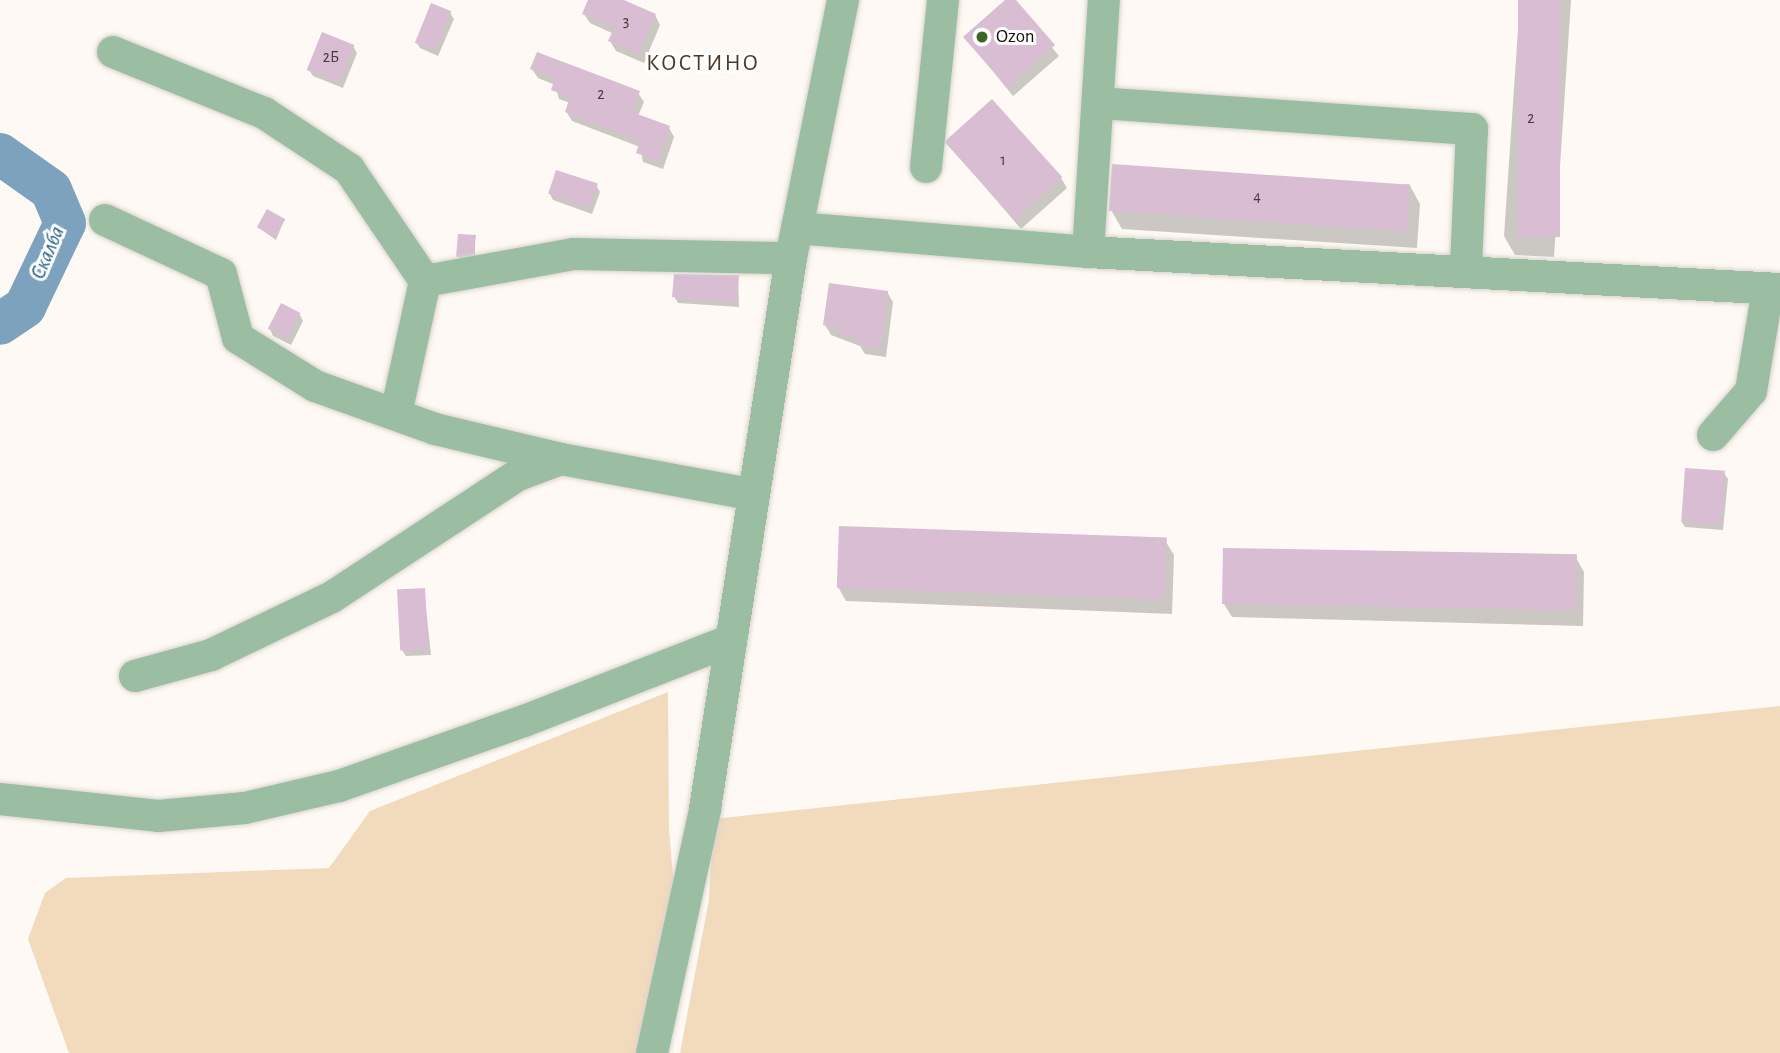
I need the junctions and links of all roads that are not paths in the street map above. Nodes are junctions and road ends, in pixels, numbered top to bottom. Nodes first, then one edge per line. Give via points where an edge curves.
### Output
1 (843, 0) edge
2 (943, 0) edge
3 (1104, 0) edge
4 (113, 52) dead end
5 (1098, 103) junction
6 (926, 167) dead end
7 (105, 220) dead end
8 (794, 243) junction
9 (1088, 251) junction
10 (1465, 269) junction
11 (425, 281) junction
12 (1774, 289) edge
13 (396, 414) junction
14 (1713, 435) dead end
15 (561, 459) junction
16 (750, 494) junction
17 (729, 641) junction
18 (135, 676) dead end
19 (0, 799) edge
20 (652, 1053) edge

1 - 8 street
2 - 6 street
3 - 5 street
4 - 11 street via 264,113 349,169
5 - 9 street
5 - 10 street via 1472,129
7 - 13 street via 220,274 238,338 315,386
8 - 9 street
8 - 11 street via 574,254
8 - 16 street
9 - 10 street
10 - 12 street
11 - 13 street
12 - 14 street via 1751,391
13 - 15 street via 435,429
15 - 16 street
15 - 18 street via 518,475 332,597 211,655
16 - 17 street
17 - 19 street via 524,722 363,777 245,808 158,816
17 - 20 street via 705,809

